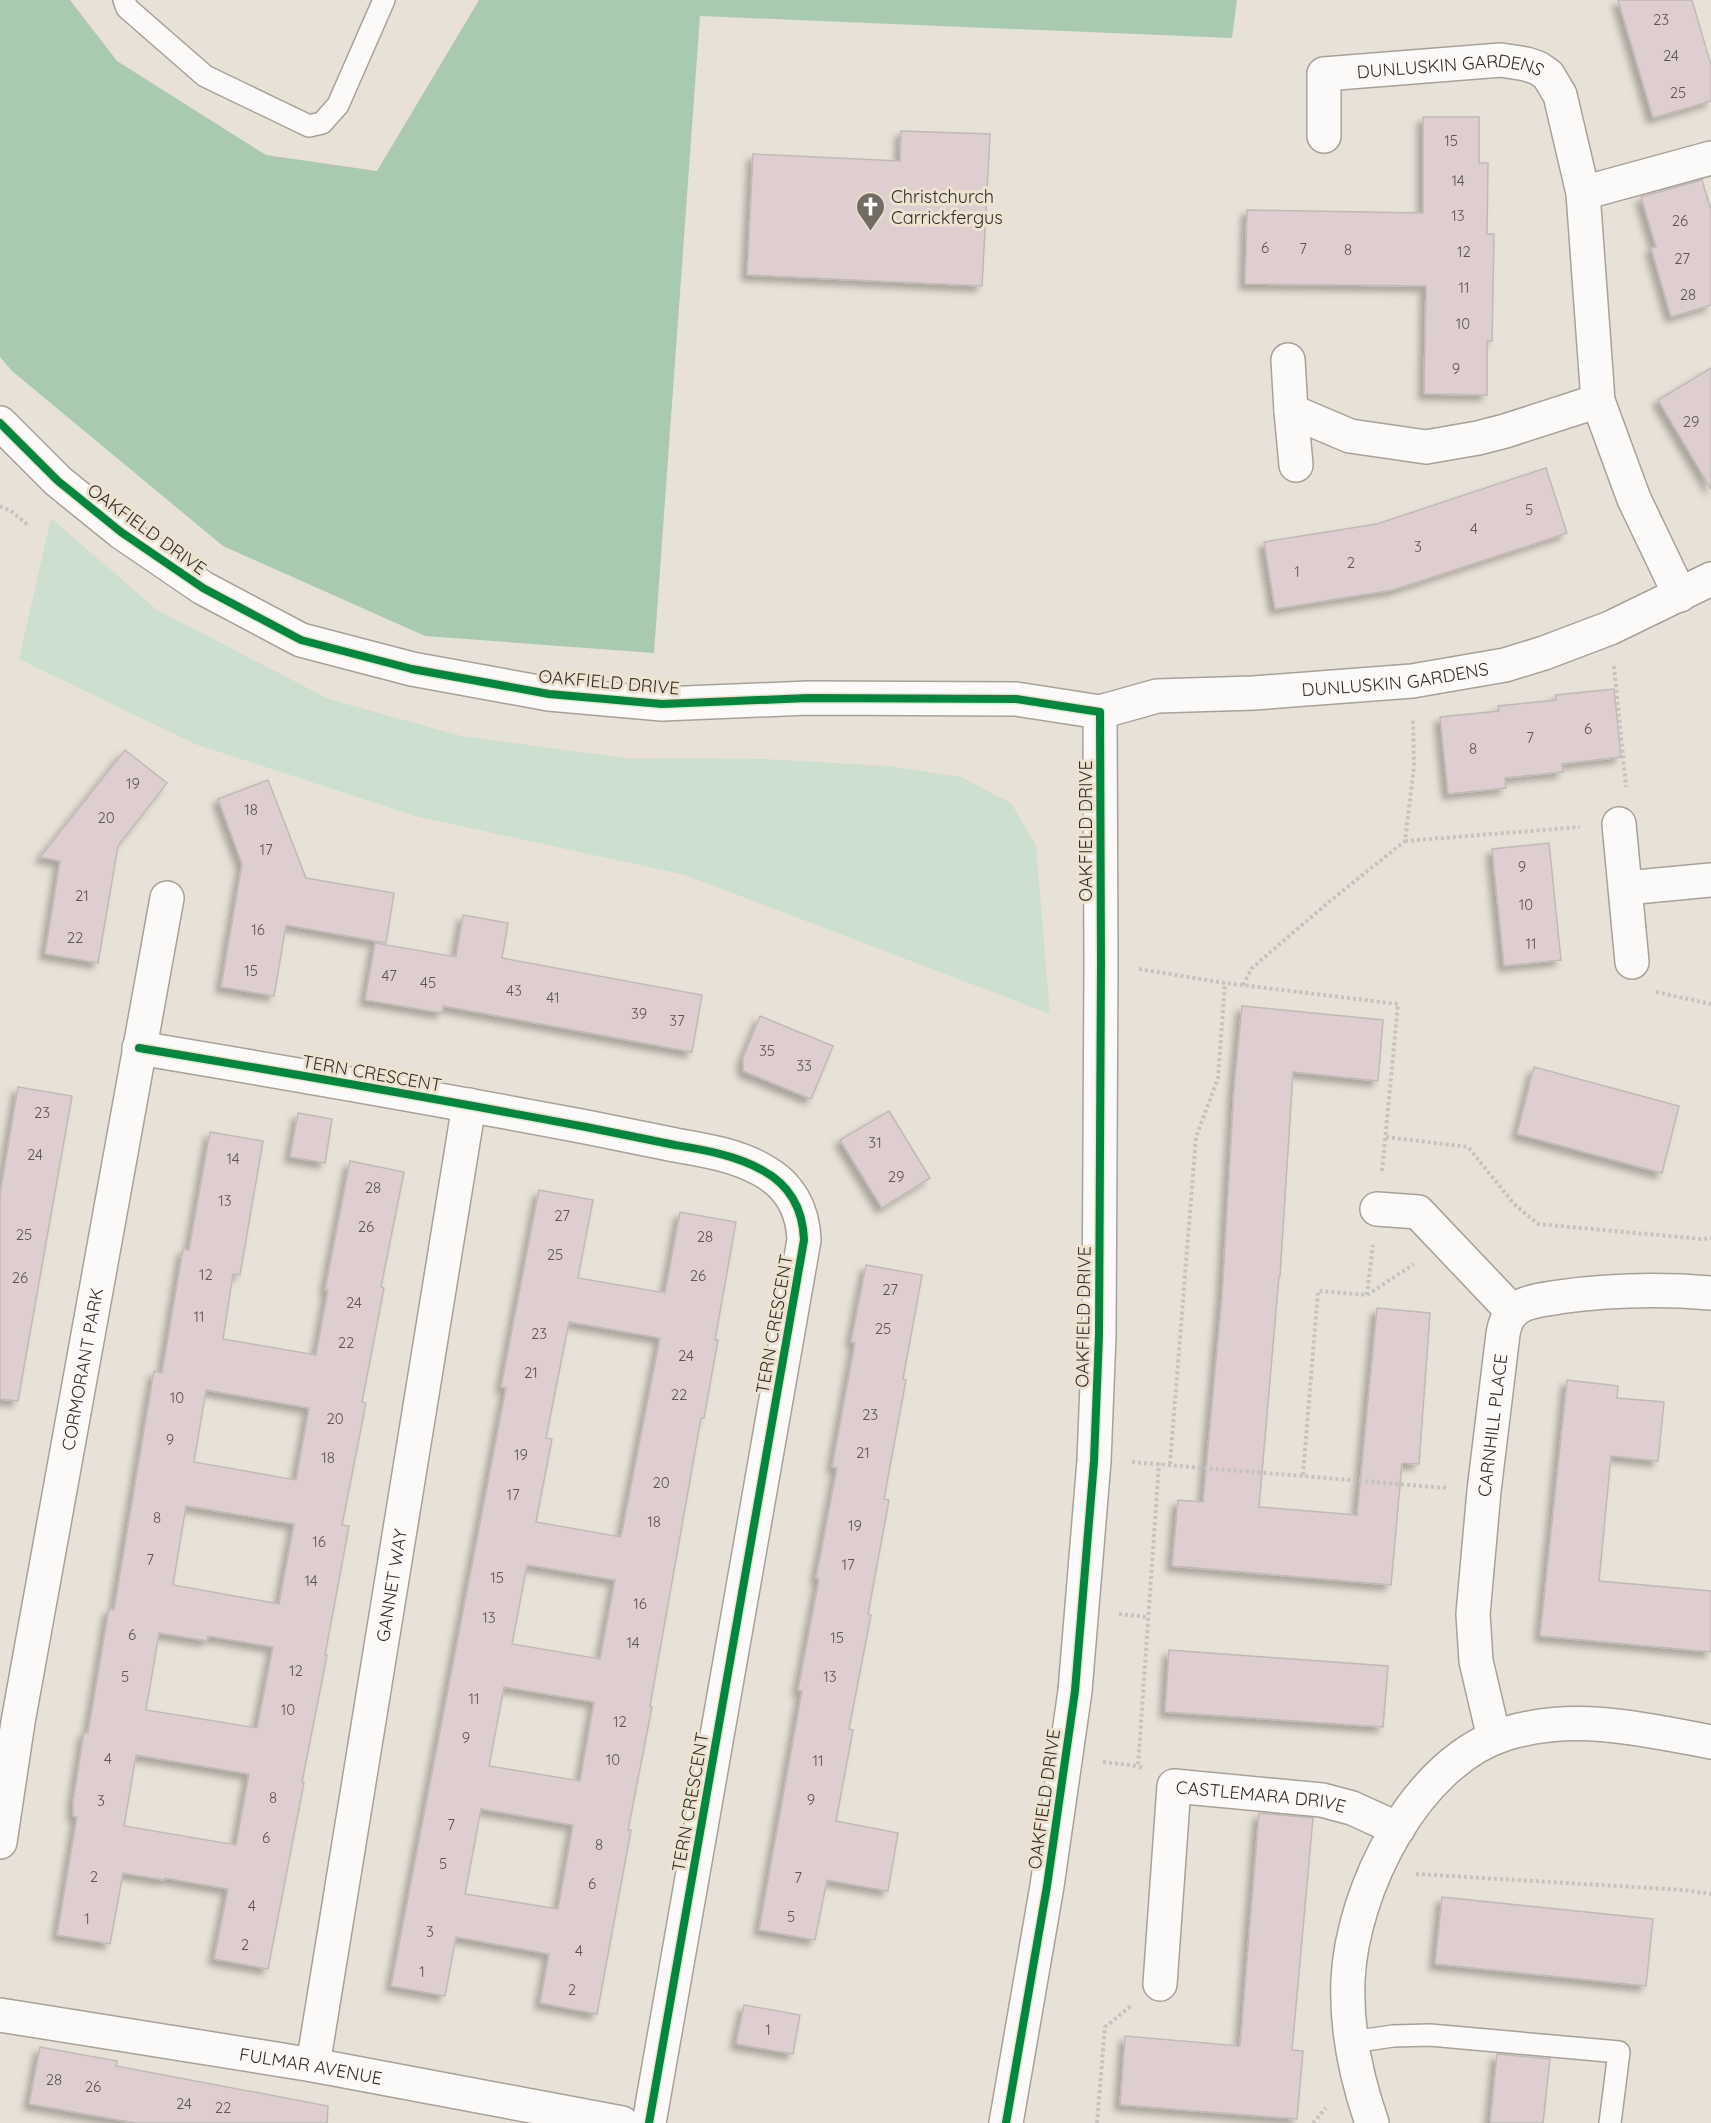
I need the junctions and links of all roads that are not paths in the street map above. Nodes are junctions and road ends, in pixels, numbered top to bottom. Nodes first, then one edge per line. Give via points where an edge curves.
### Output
1 (124, 0) edge
2 (384, 0) edge
3 (1324, 136) dead end
4 (1711, 158) edge
5 (1583, 194) junction
6 (1288, 360) dead end
7 (1598, 401) junction
8 (1291, 411) junction
9 (0, 423) edge
10 (1296, 465) dead end
11 (1711, 579) edge
12 (1680, 595) junction
13 (1100, 712) junction
14 (1619, 824) road end
15 (1711, 880) edge
16 (1626, 888) junction
17 (167, 898) dead end
18 (1632, 962) dead end
19 (140, 1048) junction
20 (469, 1105) junction
21 (1377, 1209) road end
22 (1711, 1293) edge
23 (1513, 1312) junction
24 (9, 1720) edge
25 (1494, 1738) junction
26 (1711, 1742) edge
27 (1398, 1829) junction
28 (0, 1842) edge
29 (1160, 1983) road end
30 (0, 2015) edge
31 (1352, 2042) junction
32 (313, 2065) junction
33 (622, 2123) edge
34 (649, 2123) edge
35 (1006, 2123) edge
36 (1372, 2123) edge
37 (1610, 2123) edge

1 - 2 lane via 127,8 205,76 309,126 322,123 338,105
3 - 5 street, DUNLUSKIN GARDENS via 1324,74 1502,60 1527,64 1548,75 1560,95
4 - 5 street
5 - 7 street, DUNLUSKIN GARDENS
6 - 8 street
7 - 8 street via 1505,431 1426,447 1350,436
7 - 12 street, DUNLUSKIN GARDENS via 1634,499
8 - 10 street
9 - 13 street, OAKFIELD DRIVE via 58,481 121,532 202,588 301,640 412,669 549,694 662,704 808,698 1016,699
11 - 12 street, DUNLUSKIN GARDENS
12 - 13 street, DUNLUSKIN GARDENS via 1610,628 1505,665 1412,681 1157,696
13 - 35 street, OAKFIELD DRIVE via 1099,1335 1094,1461 1075,1691 1047,1886
14 - 16 street
15 - 16 street
16 - 18 street
17 - 19 street, CORMORANT PARK
19 - 20 street, TERN CRESCENT
19 - 24 street, CORMORANT PARK
20 - 32 street, GANNET WAY
20 - 34 street, TERN CRESCENT via 709,1151 749,1164 781,1184 803,1222 804,1240
21 - 23 street via 1418,1212
22 - 23 street via 1590,1293 1527,1303
23 - 25 street, CARNHILL PLACE via 1504,1328 1474,1601 1473,1637
24 - 28 street, CORMORANT PARK
25 - 26 street via 1571,1723 1629,1727
25 - 27 street via 1466,1753 1438,1776
27 - 29 street, CASTLEMARA DRIVE via 1352,1808 1322,1800 1174,1786
27 - 31 street via 1376,1872 1352,1946 1348,1994
30 - 32 street, FULMAR AVENUE
31 - 36 street via 1358,2079
31 - 37 lane via 1430,2035 1619,2052
32 - 33 street, FULMAR AVENUE

